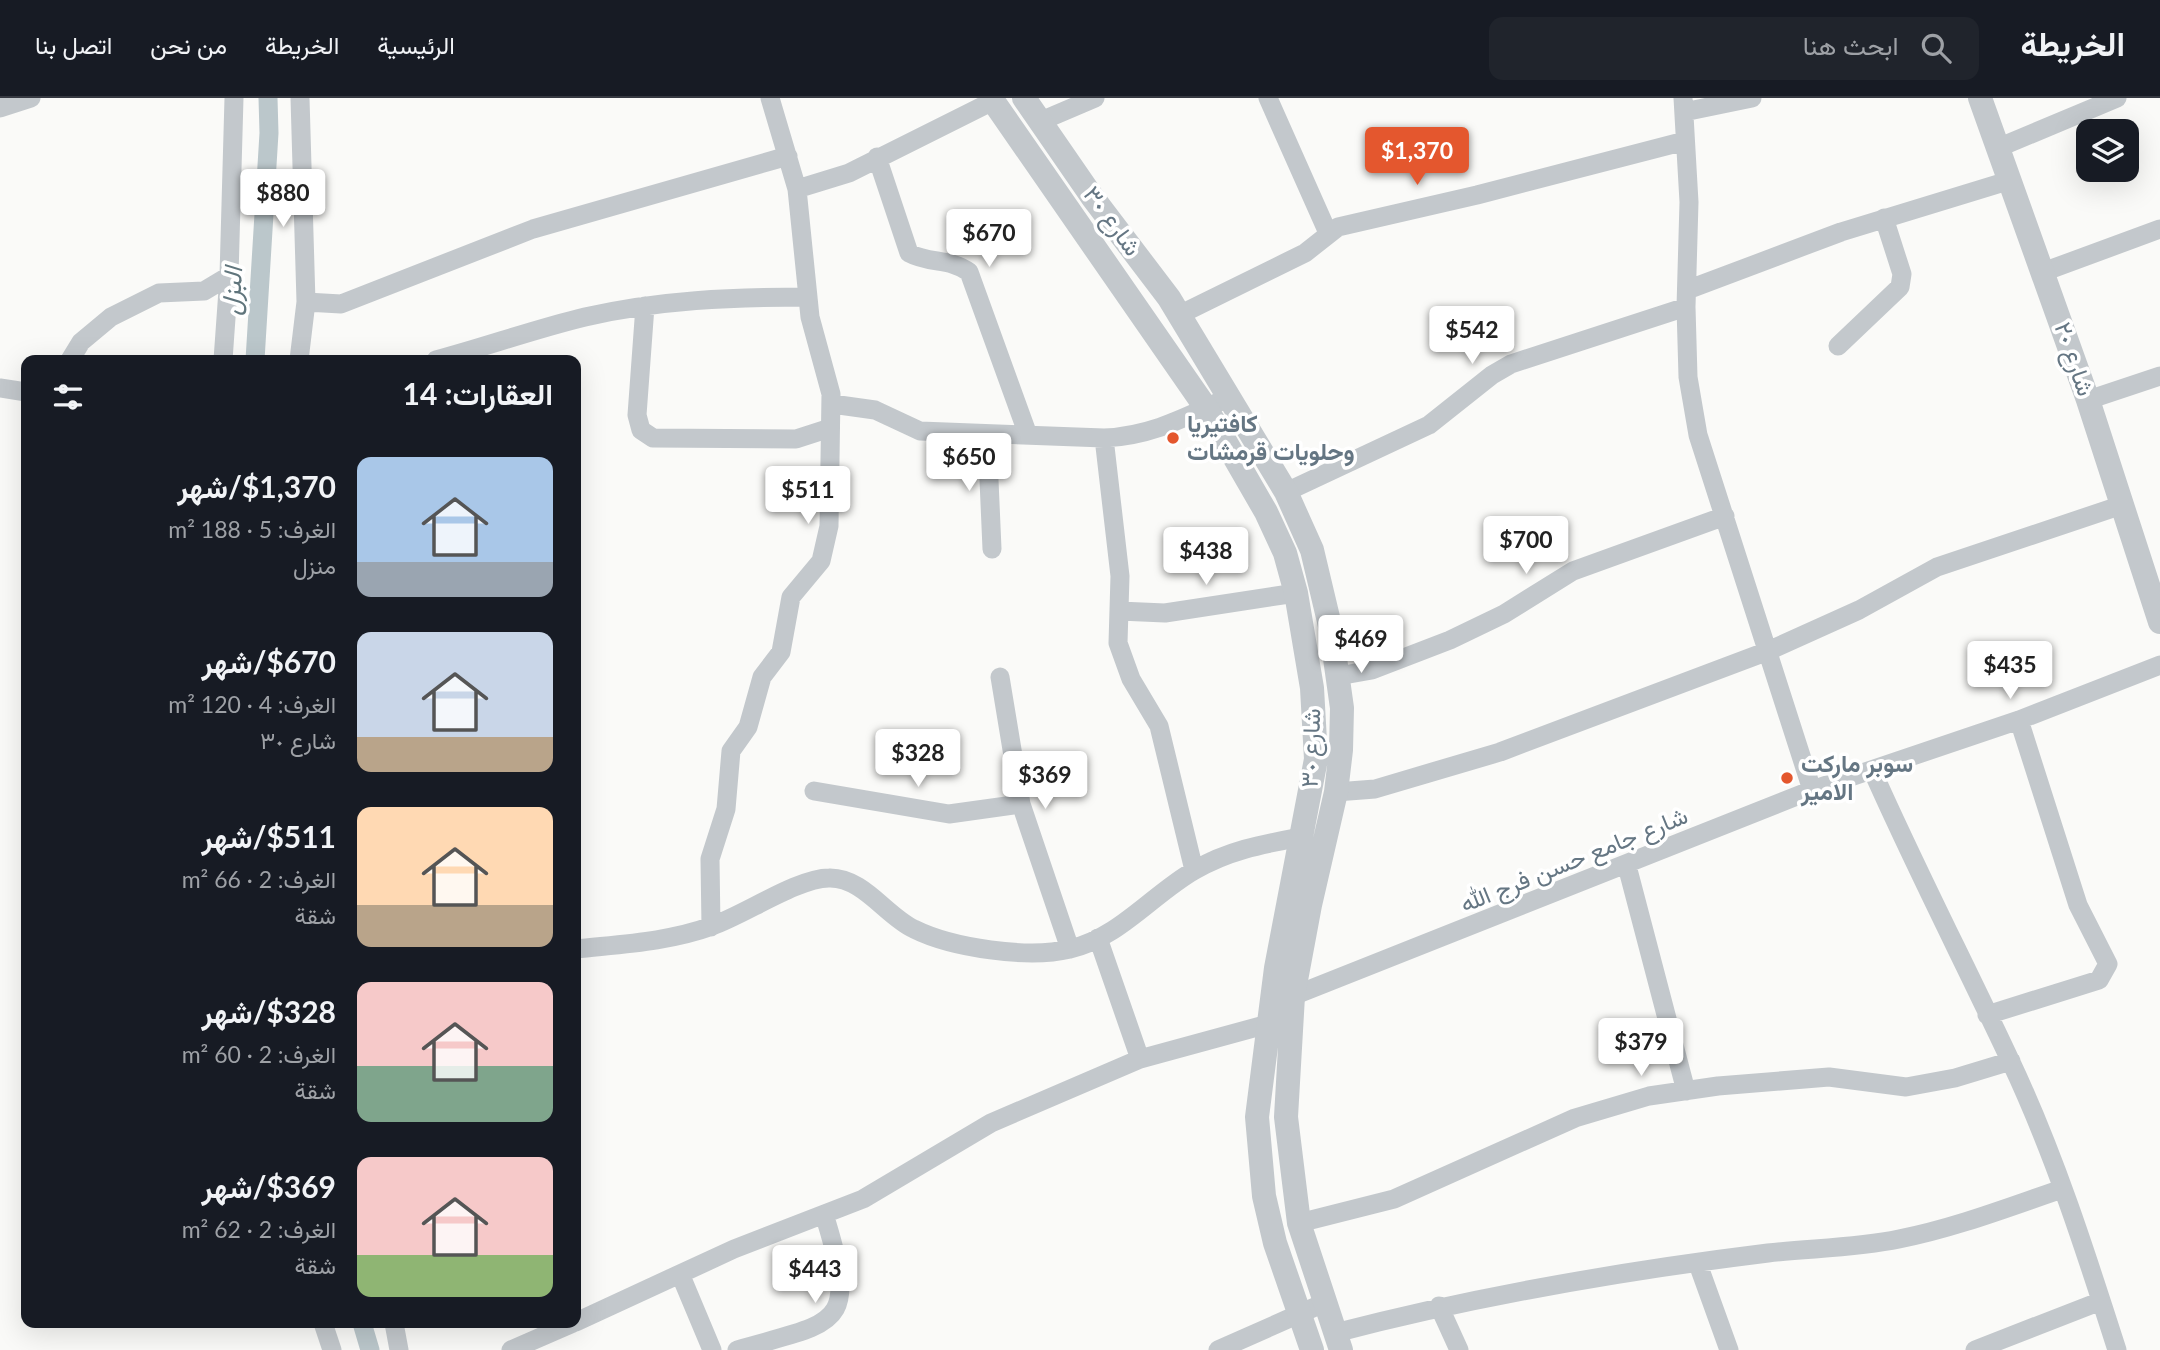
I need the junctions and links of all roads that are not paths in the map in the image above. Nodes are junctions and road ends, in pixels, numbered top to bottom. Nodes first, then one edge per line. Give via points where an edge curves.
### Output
1 (31, 98) edge
2 (234, 98) edge
3 (300, 98) edge
4 (770, 98) edge
5 (1024, 98) edge
6 (1096, 98) edge
7 (1268, 98) edge
8 (1752, 98) edge
9 (1980, 98) edge
10 (2118, 98) edge
11 (992, 99) edge
12 (1683, 105) edge
13 (0, 108) edge
14 (1041, 121) junction
15 (1685, 141) junction
16 (2000, 147) junction
17 (788, 156) junction
18 (877, 157) junction
19 (2011, 180) junction
20 (797, 189) junction
21 (1884, 218) junction
22 (2160, 229) edge
23 (1328, 233) junction
24 (2043, 271) junction
25 (229, 276) junction
26 (808, 297) junction
27 (1686, 299) junction
28 (306, 302) junction
29 (645, 306) junction
30 (1179, 315) junction
31 (1838, 346) dead end
32 (73, 355) edge
33 (223, 355) edge
34 (300, 355) edge
35 (453, 355) edge
36 (2160, 376) edge
37 (0, 388) edge
38 (21, 390) edge
39 (1229, 397) junction
40 (2088, 400) junction
41 (832, 404) junction
42 (1206, 408) junction
43 (830, 428) junction
44 (987, 435) junction
45 (1028, 435) junction
46 (1104, 438) junction
47 (1286, 492) junction
48 (2122, 505) junction
49 (1725, 516) junction
50 (992, 549) dead end
51 (1296, 593) junction
52 (1119, 611) junction
53 (2158, 611) edge
54 (1768, 651) junction
55 (2160, 665) edge
56 (1338, 676) junction
57 (1000, 677) dead end
58 (2019, 720) junction
59 (1873, 772) junction
60 (1812, 790) junction
61 (814, 791) dead end
62 (1336, 792) junction
63 (1021, 804) junction
64 (1301, 837) junction
65 (1627, 866) junction
66 (1194, 870) junction
67 (711, 927) junction
68 (1098, 938) junction
69 (581, 948) edge
70 (1070, 949) junction
71 (1293, 996) junction
72 (1987, 1015) junction
73 (1268, 1024) junction
74 (1140, 1059) junction
75 (2011, 1061) junction
76 (1686, 1091) junction
77 (2062, 1188) junction
78 (824, 1214) junction
79 (1299, 1223) junction
80 (1698, 1264) junction
81 (681, 1276) junction
82 (2101, 1301) junction
83 (1324, 1303) junction
84 (1439, 1306) junction
85 (1297, 1313) junction
86 (581, 1319) edge
87 (325, 1328) edge
88 (395, 1328) edge
89 (560, 1328) edge
90 (1338, 1342) edge
91 (332, 1350) edge
92 (399, 1350) edge
93 (511, 1350) edge
94 (712, 1350) edge
95 (737, 1350) edge
96 (1219, 1350) edge
97 (1312, 1350) edge
98 (1459, 1350) edge
99 (1729, 1350) edge
100 (1975, 1350) edge
101 (2117, 1350) edge

1 - 13 street
2 - 25 street
3 - 28 street
4 - 17 street
5 - 14 street, شارع ٣٠
6 - 14 street
7 - 23 street
8 - 12 street
9 - 16 street, شارع ٢٠
10 - 16 street
11 - 18 street
11 - 42 street, شارع ٣٠
12 - 15 street
14 - 30 street, شارع ٣٠
15 - 23 street via 1361,220
15 - 27 street via 1689,202
16 - 19 street, شارع ٢٠
17 - 20 street
17 - 28 street via 533,229 341,304
18 - 20 street via 849,173
18 - 45 street via 909,253 956,263 969,272
19 - 21 street
19 - 24 street, شارع ٢٠
20 - 26 street
21 - 27 street
21 - 31 street via 1902,274 1900,287
22 - 24 street
23 - 30 street via 1305,253
24 - 40 street, شارع ٢٠
25 - 32 street via 204,291 159,293 111,317 81,342
25 - 33 street
26 - 29 street via 685,300
26 - 41 street
27 - 47 street via 1511,364 1429,425
27 - 49 street via 1688,377 1696,424
28 - 34 street
29 - 35 street via 583,317
29 - 43 street via 637,415 642,430 653,438 796,439
30 - 39 street, شارع ٣٠
36 - 40 street
37 - 38 street
39 - 42 street
39 - 47 street, شارع ٣٠
40 - 48 street, شارع ٢٠
41 - 43 street
41 - 44 street via 875,410 920,431
42 - 46 street via 1147,433
42 - 51 street, شارع ٣٠ via 1266,512 1285,553
43 - 67 street via 826,548 791,597 781,652 762,677 748,727 731,751 726,809 710,859
44 - 45 street
44 - 50 street
45 - 46 street
46 - 52 street via 1115,516
47 - 56 street, شارع ٣٠ via 1312,550
48 - 53 street, شارع ٢٠
48 - 54 street via 1937,567 1860,610
49 - 54 street
49 - 56 street via 1573,570 1516,607 1450,640 1371,670
51 - 52 street via 1165,613
51 - 64 street, شارع ٣٠ via 1312,688 1316,759
52 - 66 street via 1118,643 1131,679 1159,726
54 - 60 street
54 - 62 street via 1500,752 1375,789
55 - 58 street, شارع جامع حسن فرج الله
56 - 62 street, شارع ٣٠ via 1341,750
57 - 63 street
58 - 59 street, شارع جامع حسن فرج الله
58 - 72 street via 2078,905 2108,964 2099,980
59 - 60 street, شارع جامع حسن فرج الله
59 - 72 street
60 - 65 street, شارع جامع حسن فرج الله
61 - 63 street via 949,814
62 - 71 street, شارع ٣٠
63 - 70 street
64 - 66 street via 1241,849
64 - 73 street, شارع ٣٠
65 - 71 street, شارع جامع حسن فرج الله
65 - 76 street
66 - 68 street
67 - 69 street via 666,939
67 - 70 street via 831,877 851,883 891,915 936,938 990,949
68 - 70 street
68 - 74 street
71 - 79 street, شارع ٣٠ via 1286,1117
72 - 75 street
73 - 74 street
73 - 85 street, شارع ٣٠ via 1258,1116 1259,1155 1264,1196
74 - 78 street via 991,1123 863,1199
75 - 76 street via 1906,1087 1829,1077
75 - 77 street
76 - 79 street via 1586,1114 1394,1199
77 - 80 street via 1901,1239
77 - 82 street
78 - 81 street via 734,1249
78 - 95 street via 841,1294 833,1315 810,1331
79 - 83 street, شارع ٣٠
80 - 84 street
80 - 99 street
81 - 86 street
81 - 94 street
82 - 100 street
82 - 101 street
83 - 85 street
83 - 90 street, شارع ٣٠
84 - 90 street
84 - 98 street
85 - 96 street
85 - 97 street, شارع ٣٠
87 - 91 street
88 - 92 street
89 - 93 street

